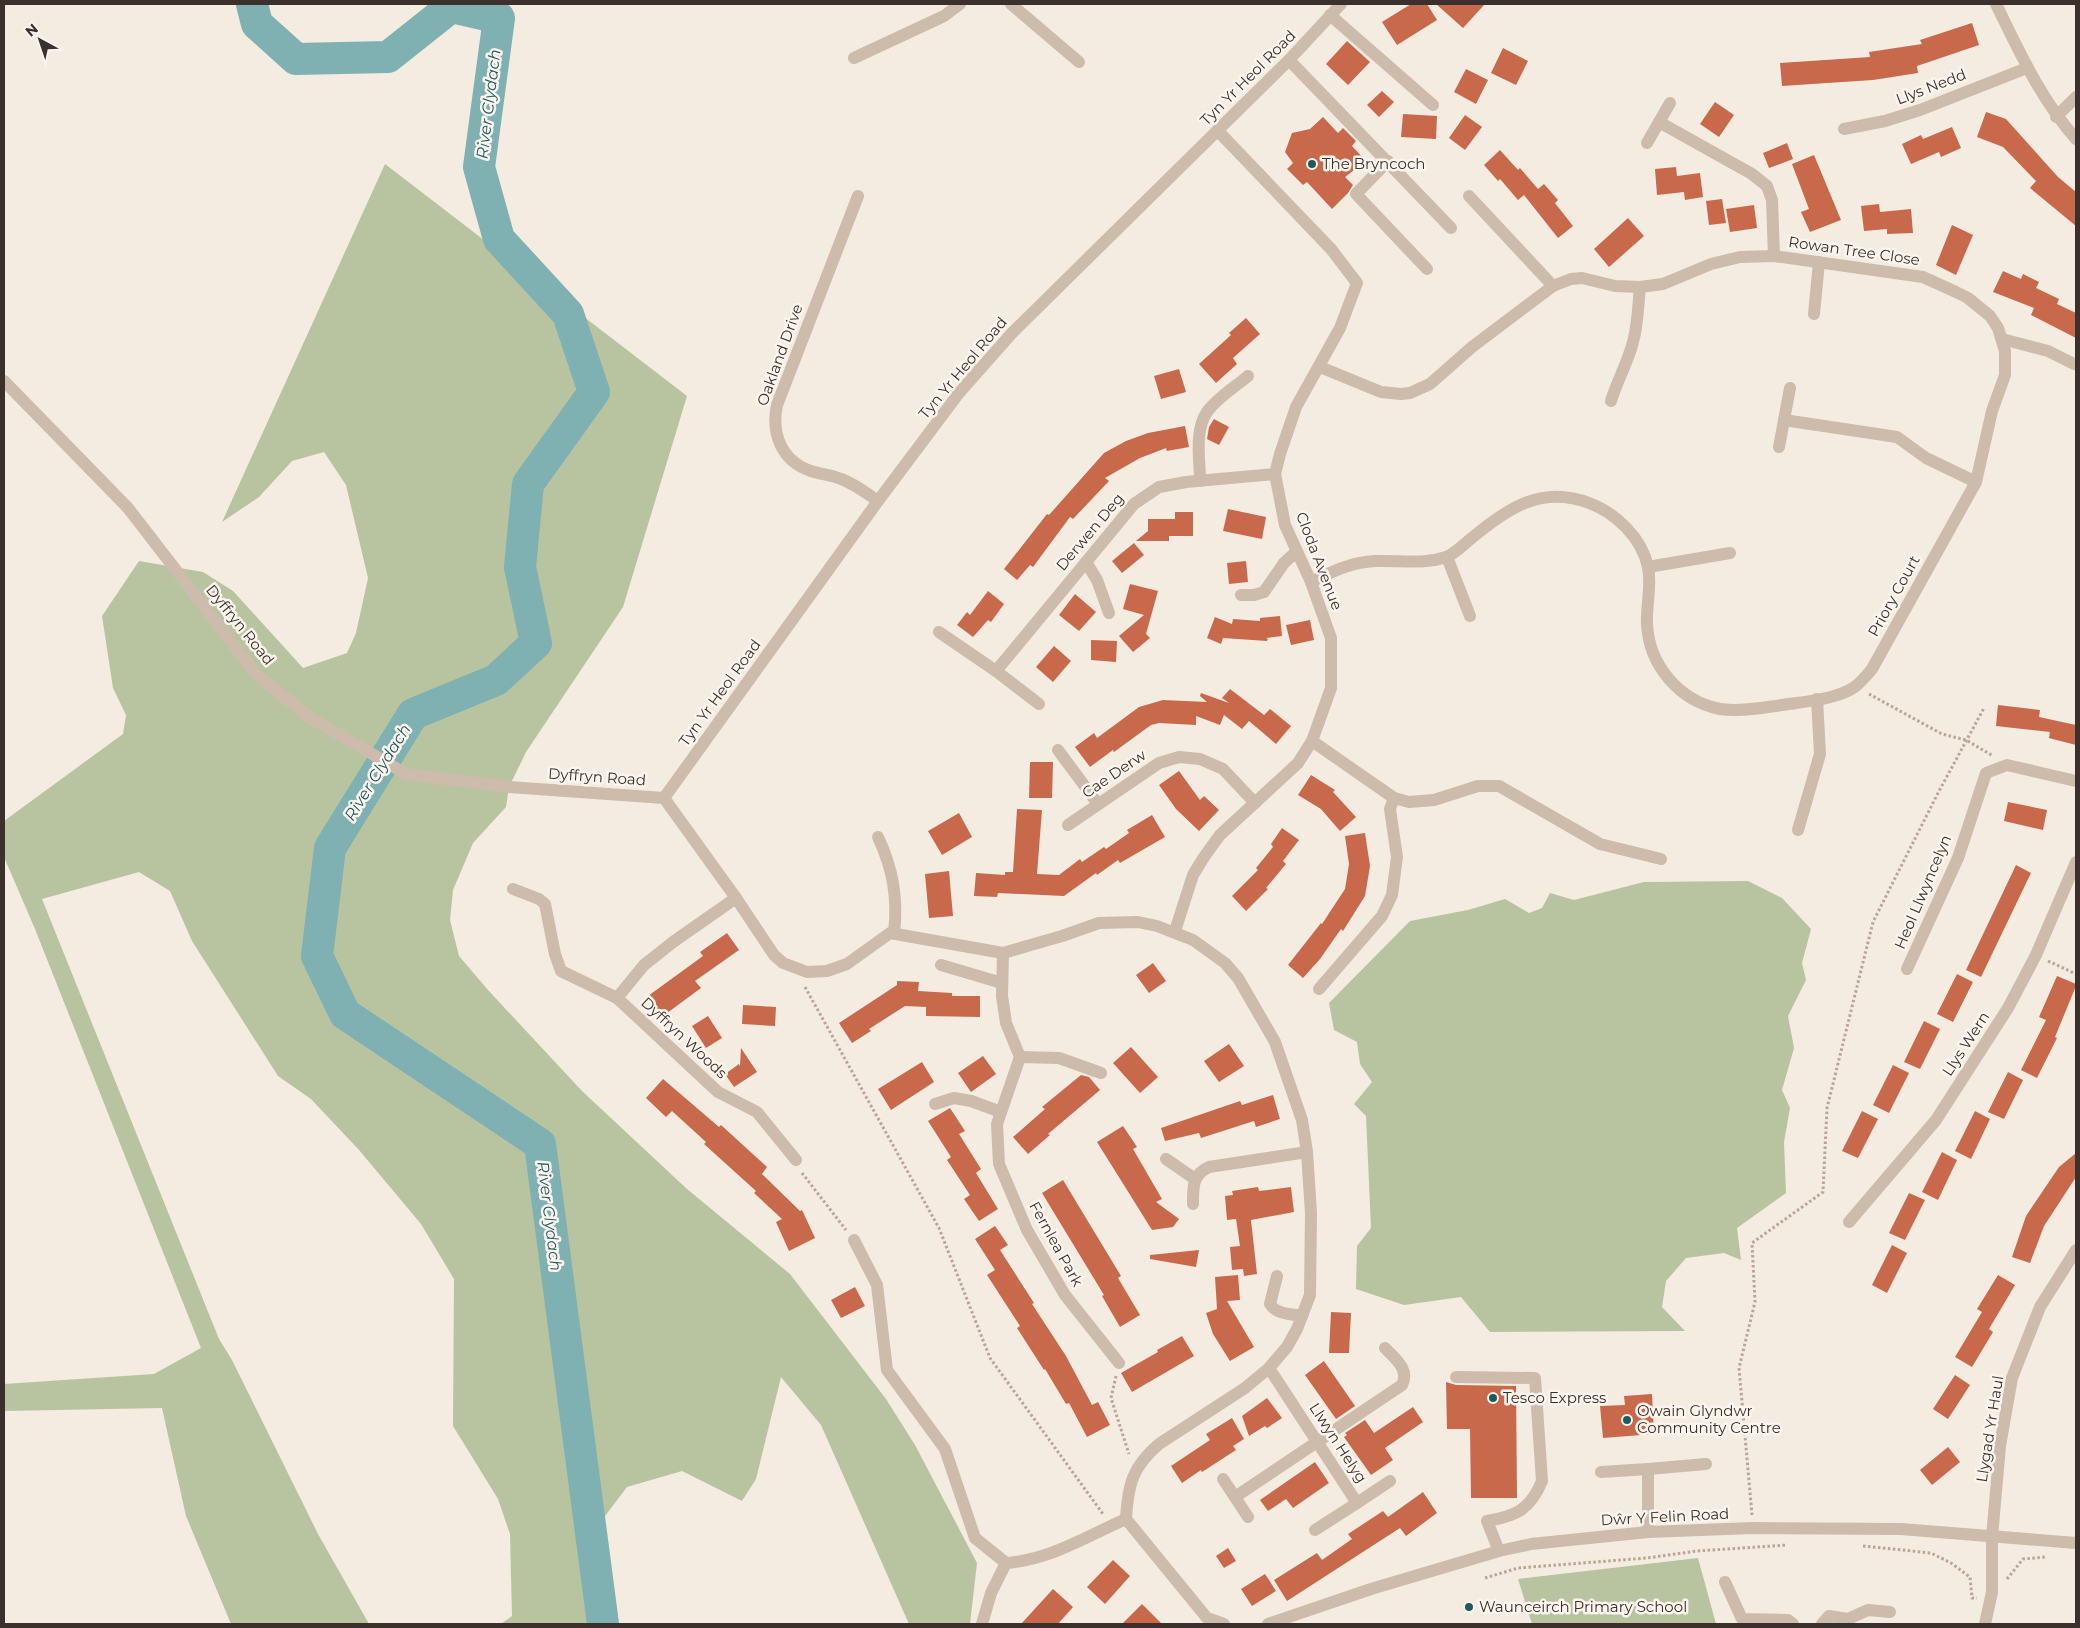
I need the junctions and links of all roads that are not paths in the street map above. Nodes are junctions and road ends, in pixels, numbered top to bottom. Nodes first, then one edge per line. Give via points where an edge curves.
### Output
1 (960, 4) edge
2 (1011, 4) edge
3 (1340, 4) edge
4 (1996, 4) edge
5 (1330, 15) junction
6 (854, 58) dead end
7 (1289, 60) junction
8 (1079, 62) dead end
9 (2027, 68) junction
10 (2076, 97) edge
11 (1670, 103) dead end
12 (1433, 105) dead end
13 (2056, 117) junction
14 (1659, 122) junction
15 (1844, 129) dead end
16 (1218, 131) junction
17 (2076, 140) edge
18 (1647, 144) dead end
19 (1388, 161) junction
20 (858, 196) dead end
21 (1469, 196) dead end
22 (1450, 228) dead end
23 (1774, 256) junction
24 (1819, 262) junction
25 (1427, 269) dead end
26 (1553, 286) junction
27 (1640, 287) junction
28 (1814, 314) dead end
29 (2002, 339) junction
30 (2074, 364) dead end
31 (1320, 367) junction
32 (1248, 376) dead end
33 (4, 381) edge
34 (1790, 388) dead end
35 (1611, 401) dead end
36 (1784, 420) junction
37 (1780, 447) dead end
38 (1275, 474) junction
39 (1200, 481) junction
40 (1976, 482) junction
41 (878, 501) junction
42 (1296, 552) junction
43 (1730, 553) dead end
44 (1447, 557) junction
45 (1086, 562) junction
46 (1648, 567) junction
47 (1311, 582) junction
48 (1241, 595) dead end
49 (1109, 613) dead end
50 (1470, 616) dead end
51 (939, 632) dead end
52 (996, 671) junction
53 (1817, 699) junction
54 (1039, 704) dead end
55 (1312, 741) junction
56 (1058, 750) dead end
57 (2076, 781) edge
58 (664, 798) junction
59 (1394, 798) junction
60 (1255, 803) junction
61 (1098, 804) junction
62 (1068, 825) dead end
63 (1798, 830) dead end
64 (878, 837) dead end
65 (1661, 859) dead end
66 (2076, 862) edge
67 (513, 889) dead end
68 (736, 898) junction
69 (1175, 931) junction
70 (894, 934) junction
71 (1003, 953) junction
72 (942, 965) dead end
73 (1907, 969) dead end
74 (1002, 983) junction
75 (1319, 990) dead end
76 (617, 998) junction
77 (1020, 1057) junction
78 (1101, 1073) dead end
79 (935, 1104) dead end
80 (1001, 1112) junction
81 (1307, 1152) junction
82 (1166, 1159) dead end
83 (796, 1160) road end
84 (1195, 1179) junction
85 (1193, 1204) dead end
86 (1849, 1222) dead end
87 (854, 1240) road end
88 (2076, 1250) edge
89 (1276, 1276) dead end
90 (1302, 1316) junction
91 (1385, 1348) dead end
92 (1119, 1363) road end
93 (1269, 1368) junction
94 (1456, 1377) dead end
95 (1317, 1442) junction
96 (1706, 1464) dead end
97 (1648, 1469) junction
98 (1602, 1472) dead end
99 (1223, 1479) dead end
100 (1390, 1481) dead end
101 (1235, 1497) junction
102 (1357, 1503) junction
103 (1248, 1517) dead end
104 (1126, 1519) junction
105 (1315, 1530) dead end
106 (1648, 1532) junction
107 (1992, 1537) junction
108 (2076, 1543) edge
109 (1499, 1551) junction
110 (1006, 1563) junction
111 (1725, 1582) dead end
112 (1890, 1612) dead end
113 (1826, 1620) edge
114 (1204, 1621) edge
115 (982, 1624) edge
116 (1224, 1624) edge
117 (1268, 1624) edge
118 (1793, 1624) edge
119 (1985, 1624) edge

1 - 6 street via 944,16
2 - 8 street
3 - 5 street, Tyn Yr Heol Road
4 - 9 street
5 - 7 street, Tyn Yr Heol Road
5 - 12 street
7 - 16 street, Tyn Yr Heol Road
7 - 19 street
9 - 13 street
9 - 15 street, Llys Nedd via 1920,110
10 - 13 street
11 - 14 street
13 - 17 street
14 - 18 street
14 - 23 street, Rowan Tree Close via 1752,174 1767,186 1773,207
16 - 31 street, Cloda Avenue via 1331,249 1357,283 1340,328
16 - 41 street, Tyn Yr Heol Road via 1012,333 959,393
19 - 22 street
19 - 25 street via 1356,194
20 - 41 street, Oakland Drive via 777,405 774,426 781,447 793,462 809,471 842,479
21 - 26 street
23 - 24 street, Rowan Tree Close
23 - 27 street, Rowan Tree Close via 1740,257 1711,264 1663,284
24 - 28 street
24 - 29 street, Rowan Tree Close via 1923,277 1968,298 1990,316
26 - 27 street, Rowan Tree Close via 1582,278 1615,286
26 - 31 street, Rowan Tree Close via 1472,347 1430,384 1410,393 1381,392
27 - 35 street via 1637,325
29 - 30 street via 2048,351
29 - 40 street, Rowan Tree Close via 2005,375 1992,411
31 - 38 street, Cloda Avenue via 1296,407
32 - 39 street via 1214,405 1200,428
33 - 58 street, Dyffryn Road via 128,508 257,675 309,717 406,774 509,787
34 - 36 street
36 - 37 street
36 - 40 street via 1898,437 1926,458
38 - 39 street, Derwen Deg
38 - 42 street, Cloda Avenue via 1285,525
39 - 45 street, Derwen Deg via 1159,487 1134,504
40 - 53 street, Priory Court via 1872,669 1856,686
41 - 58 street, Tyn Yr Heol Road
42 - 47 street, Cloda Avenue
42 - 48 street via 1264,592
43 - 46 street
44 - 46 street, Priory Court via 1515,506 1560,497 1589,502 1615,517 1636,540
44 - 47 street, Priory Court via 1418,562 1374,560 1347,565
44 - 50 street
45 - 49 street
45 - 52 street, Derwen Deg
46 - 53 street, Priory Court via 1648,637 1659,666 1679,690 1705,705 1734,710
47 - 55 street, Cloda Avenue via 1331,638 1331,688
51 - 52 street
52 - 54 street
53 - 63 street via 1820,754
55 - 59 street
55 - 60 street, Cloda Avenue via 1298,763
56 - 61 street
57 - 73 street, Heol Llwyncelyn via 2006,765 1986,774 1958,858
58 - 68 street
59 - 65 street via 1409,802 1434,800 1478,786 1499,786 1600,844
59 - 75 street via 1390,809 1397,857 1392,895 1382,916
60 - 61 street, Cae Derw via 1223,769 1212,762 1179,757 1159,763
60 - 69 street, Cloda Avenue via 1220,835 1204,857 1193,875
61 - 62 street, Cae Derw
64 - 70 street via 894,880 897,911
66 - 86 street, Llys Wern via 2036,956 2008,1008 1936,1120
67 - 76 street, Dyffryn Woods via 545,904 555,954 562,971
68 - 70 street via 774,955 783,963 806,972 837,969 880,939
68 - 76 street, Dyffryn Woods via 644,965
69 - 71 street via 1138,922 1099,923
69 - 81 street via 1210,950 1238,978 1275,1042 1302,1120
70 - 71 street
71 - 74 street
72 - 74 street
74 - 77 street via 1006,1023
76 - 83 street, Dyffryn Woods via 718,1092 757,1112
77 - 78 street via 1059,1058
77 - 80 street, Fernlea Park
79 - 80 street via 954,1098
80 - 92 street, Fernlea Park via 997,1124 999,1164 1026,1230 1065,1295
81 - 84 street via 1209,1167
81 - 90 street via 1311,1213 1310,1295
82 - 84 street
84 - 85 street via 1192,1185
87 - 110 street via 878,1285 887,1370 945,1449 975,1538
88 - 107 street, Llygad Yr Haul via 2040,1307 2012,1378 2000,1446
89 - 90 street via 1271,1307 1279,1312
90 - 93 street via 1287,1347
91 - 95 street via 1405,1371 1406,1379 1402,1386
93 - 95 street, Llwyn Helyg
93 - 104 street via 1146,1455 1134,1471
94 - 109 street via 1535,1378 1542,1481 1530,1504 1506,1517 1487,1521
95 - 101 street
95 - 102 street, Llwyn Helyg
96 - 97 street
97 - 98 street
97 - 106 street
99 - 101 street
100 - 102 street, Llwyn Helyg
101 - 103 street
102 - 105 street
104 - 110 street via 1046,1556
104 - 114 street
106 - 107 street, Dŵr Y Felin Road via 1753,1528 1901,1529
106 - 109 street, Dŵr Y Felin Road via 1531,1544
107 - 108 street, Dŵr Y Felin Road
107 - 119 street, Llygad Yr Haul via 1990,1600
109 - 117 street, Dŵr Y Felin Road
110 - 115 street via 991,1593
111 - 118 street via 1742,1619 1788,1620
112 - 113 street via 1868,1610 1848,1620
114 - 116 street

